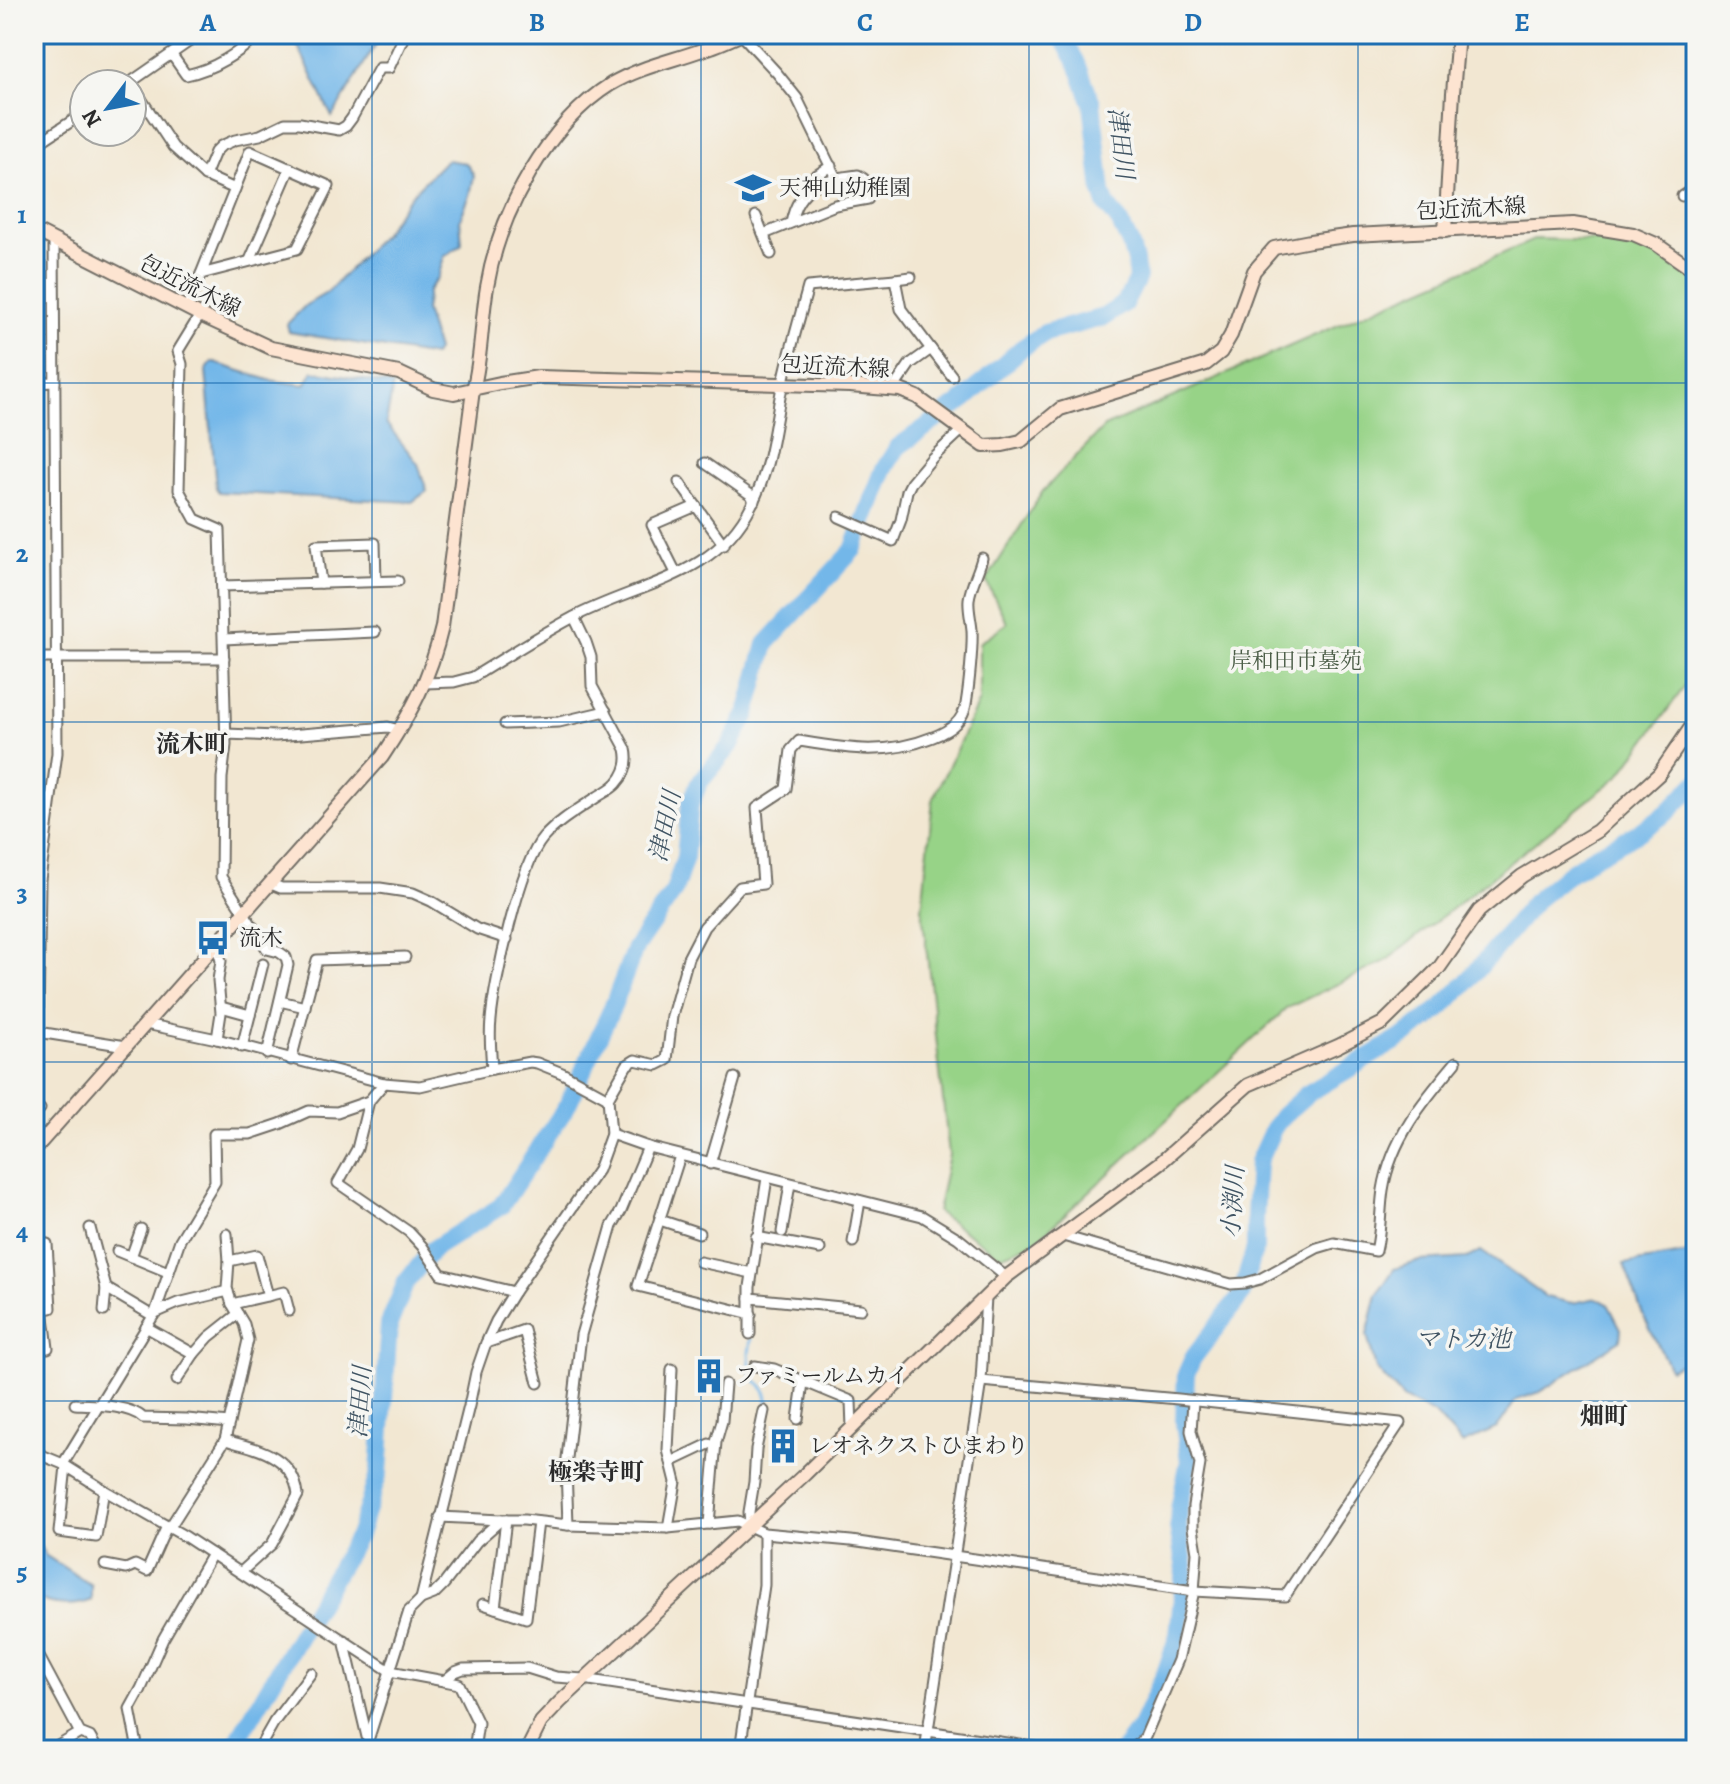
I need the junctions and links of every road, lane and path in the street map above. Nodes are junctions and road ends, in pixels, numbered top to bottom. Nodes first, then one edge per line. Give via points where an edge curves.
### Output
1 (200, 34) edge
2 (260, 34) edge
3 (405, 34) edge
4 (741, 34) edge
5 (1458, 34) edge
6 (172, 55) junction
7 (148, 72) edge
8 (148, 110) edge
9 (68, 124) edge
10 (34, 146) edge
11 (831, 166) junction
12 (290, 168) junction
13 (205, 176) junction
14 (836, 178) junction
15 (801, 185) dead end
16 (1696, 187) edge
17 (235, 189) junction
18 (1682, 196) dead end
19 (756, 216) dead end
20 (791, 223) junction
21 (34, 230) edge
22 (1445, 231) junction
23 (764, 234) junction
24 (54, 240) junction
25 (771, 254) dead end
26 (250, 260) junction
27 (1696, 272) edge
28 (201, 274) junction
29 (911, 277) dead end
30 (895, 279) junction
31 (187, 307) junction
32 (200, 315) junction
33 (931, 349) junction
34 (952, 376) dead end
35 (55, 382) junction
36 (34, 383) edge
37 (783, 384) junction
38 (893, 389) junction
39 (473, 390) junction
40 (958, 427) junction
41 (705, 463) dead end
42 (679, 482) dead end
43 (754, 501) junction
44 (696, 506) junction
45 (839, 517) dead end
46 (724, 545) junction
47 (982, 558) dead end
48 (676, 573) junction
49 (376, 581) junction
50 (398, 581) dead end
51 (321, 583) junction
52 (222, 586) junction
53 (574, 617) junction
54 (375, 632) dead end
55 (224, 639) junction
56 (34, 658) edge
57 (57, 658) junction
58 (224, 658) junction
59 (425, 683) junction
60 (606, 711) junction
61 (1696, 720) edge
62 (505, 724) dead end
63 (399, 730) junction
64 (226, 734) junction
65 (37, 880) edge
66 (269, 883) junction
67 (244, 912) junction
68 (507, 939) junction
69 (216, 943) junction
70 (405, 957) dead end
71 (263, 964) dead end
72 (280, 1001) junction
73 (221, 1007) junction
74 (305, 1007) junction
75 (250, 1015) junction
76 (146, 1024) junction
77 (217, 1039) junction
78 (126, 1046) junction
79 (242, 1047) junction
80 (267, 1054) junction
81 (291, 1060) junction
82 (1456, 1062) dead end
83 (492, 1069) junction
84 (735, 1078) dead end
85 (384, 1083) junction
86 (608, 1098) junction
87 (369, 1101) junction
88 (611, 1134) junction
89 (648, 1147) junction
90 (34, 1150) edge
91 (680, 1156) junction
92 (710, 1164) junction
93 (767, 1178) junction
94 (790, 1184) junction
95 (860, 1201) junction
96 (660, 1220) junction
97 (90, 1228) dead end
98 (141, 1229) dead end
99 (782, 1232) dead end
100 (699, 1233) dead end
101 (227, 1234) dead end
102 (1063, 1236) junction
103 (756, 1237) junction
104 (34, 1240) edge
105 (853, 1242) dead end
106 (820, 1249) dead end
107 (117, 1251) dead end
108 (131, 1257) junction
109 (229, 1261) junction
110 (700, 1262) dead end
111 (168, 1272) junction
112 (752, 1273) junction
113 (1006, 1277) junction
114 (106, 1288) junction
115 (228, 1291) junction
116 (514, 1292) junction
117 (268, 1296) junction
118 (986, 1297) junction
119 (750, 1298) junction
120 (232, 1304) junction
121 (39, 1309) edge
122 (861, 1309) dead end
123 (104, 1311) dead end
124 (289, 1311) dead end
125 (238, 1314) junction
126 (751, 1314) junction
127 (154, 1315) junction
128 (146, 1327) junction
129 (750, 1334) dead end
130 (486, 1343) junction
131 (34, 1349) edge
132 (194, 1354) junction
133 (755, 1366) dead end
134 (672, 1369) dead end
135 (177, 1380) dead end
136 (981, 1381) junction
137 (538, 1383) dead end
138 (803, 1383) junction
139 (725, 1384) dead end
140 (1193, 1401) junction
141 (75, 1404) dead end
142 (99, 1405) junction
143 (764, 1411) dead end
144 (798, 1419) dead end
145 (229, 1423) junction
146 (852, 1428) junction
147 (225, 1440) junction
148 (709, 1444) dead end
149 (34, 1452) edge
150 (671, 1462) junction
151 (64, 1465) junction
152 (104, 1490) junction
153 (440, 1517) junction
154 (503, 1520) junction
155 (538, 1522) junction
156 (709, 1524) junction
157 (568, 1525) junction
158 (750, 1525) junction
159 (169, 1526) junction
160 (668, 1528) junction
161 (764, 1533) junction
162 (212, 1554) junction
163 (955, 1556) junction
164 (105, 1565) dead end
165 (241, 1572) junction
166 (1194, 1591) junction
167 (421, 1599) junction
168 (483, 1604) dead end
169 (495, 1608) junction
170 (34, 1636) edge
171 (344, 1640) junction
172 (45, 1667) junction
173 (390, 1671) junction
174 (34, 1672) edge
175 (311, 1673) dead end
176 (583, 1679) junction
177 (444, 1681) junction
178 (747, 1704) junction
179 (928, 1732) junction
180 (80, 1733) junction
181 (366, 1745) edge
182 (51, 1750) edge
183 (92, 1750) edge
184 (137, 1750) edge
185 (258, 1750) edge
186 (474, 1750) edge
187 (527, 1750) edge
188 (740, 1750) edge
189 (925, 1750) edge
190 (1053, 1750) edge
191 (1133, 1750) edge

1 - 6 street
2 - 6 street via 232,56 196,73 186,75
3 - 13 street via 389,68 379,68 346,126 339,130 285,123 235,140 215,152
4 - 11 street via 797,98
4 - 39 street via 623,78 593,97 560,131 521,189 499,240
5 - 22 street
6 - 7 street
8 - 13 street via 173,147
9 - 10 street
11 - 14 street
11 - 15 street
12 - 17 street via 250,151
12 - 26 street
12 - 26 street via 329,186 297,249
13 - 17 street
14 - 20 street via 806,192
14 - 20 street via 858,175 868,199 835,205
16 - 18 street
17 - 28 street
19 - 23 street
20 - 23 street
21 - 24 street, 包近流木線
22 - 27 street, 包近流木線 via 1573,224 1633,234
22 - 40 street, 包近流木線 via 1353,235 1274,248 1254,271 1231,335 1206,364 1060,409 1021,441 984,446
23 - 25 street
24 - 31 street, 包近流木線
24 - 35 street
26 - 28 street
28 - 31 street
29 - 30 street
30 - 33 street via 901,309
30 - 37 street via 808,287
31 - 32 street, 包近流木線
32 - 39 street, 包近流木線 via 271,348 399,373 433,389
32 - 52 street via 178,351 179,490 195,519 220,530
33 - 34 street
33 - 38 street via 910,364
35 - 36 street
35 - 57 street
37 - 38 street, 包近流木線
37 - 39 street, 包近流木線 via 539,377
37 - 43 street
38 - 40 street, 包近流木線 via 917,397
39 - 59 street via 442,627
40 - 45 street via 911,483 893,541
41 - 43 street
42 - 44 street
43 - 46 street
44 - 46 street
44 - 48 street via 652,525
46 - 48 street
47 - 86 street via 969,597 972,631 961,717 944,733 907,747 850,749 799,741 791,750 786,789 757,808 763,884 740,887 704,927 688,958 667,1060 627,1065
48 - 53 street
49 - 50 street
49 - 51 street
49 - 51 street via 375,543 316,545
51 - 52 street
52 - 55 street
53 - 59 street via 473,677
53 - 60 street via 591,657 592,686
54 - 55 street
55 - 58 street
56 - 57 street
57 - 58 street
57 - 65 street via 57,753
58 - 64 street
59 - 63 street
60 - 62 street via 559,722
60 - 68 street via 626,749 624,773 617,784 542,839 532,855
61 - 102 street via 1659,774 1597,831 1522,876 1479,911 1439,968 1383,1023 1248,1085 1160,1163
63 - 64 street
63 - 66 street via 382,757
64 - 67 street via 221,877
65 - 78 street via 38,1032
66 - 67 street
66 - 68 street via 281,888 413,893 477,929
67 - 69 street
67 - 72 street via 267,949 286,957
68 - 83 street via 491,1015
69 - 73 street
69 - 76 street
70 - 74 street via 317,960
71 - 75 street
72 - 74 street
72 - 80 street
73 - 75 street
73 - 77 street
74 - 81 street
75 - 79 street
76 - 77 street
76 - 78 street
77 - 79 street
78 - 90 street
79 - 80 street
80 - 81 street
81 - 85 street
82 - 102 street via 1421,1103 1391,1160 1376,1251 1334,1243 1260,1279 1231,1284
83 - 85 street via 420,1086
83 - 86 street via 530,1062
84 - 92 street
85 - 87 street
86 - 88 street
87 - 111 street via 337,1112 309,1111 250,1134 214,1134 215,1182 180,1240
87 - 116 street via 357,1149 338,1183 409,1232 441,1274
88 - 89 street
88 - 116 street via 598,1170
89 - 91 street
89 - 157 street via 612,1226 581,1335 566,1467
91 - 92 street
91 - 96 street
92 - 93 street
93 - 94 street
93 - 103 street
94 - 95 street
94 - 99 street
95 - 105 street
95 - 113 street via 922,1216
96 - 100 street
96 - 126 street via 638,1286
97 - 114 street
98 - 108 street
101 - 109 street
102 - 113 street
103 - 106 street
103 - 112 street
104 - 121 street via 47,1244 51,1308
107 - 108 street
108 - 111 street
109 - 115 street
109 - 117 street via 257,1255
110 - 112 street
111 - 127 street
112 - 119 street
113 - 118 street
114 - 123 street
114 - 127 street
115 - 120 street
115 - 127 street via 178,1303
116 - 130 street
117 - 120 street
117 - 124 street via 284,1292
118 - 136 street
118 - 146 street
119 - 122 street
119 - 126 street
120 - 125 street
121 - 131 street via 48,1348
125 - 132 street
125 - 145 street via 248,1340
126 - 129 street
127 - 128 street
128 - 132 street
128 - 142 street
130 - 137 street via 524,1330
130 - 153 street
132 - 135 street
133 - 138 street
134 - 150 street
136 - 140 street
136 - 163 street
138 - 144 street
138 - 146 street via 851,1401
139 - 156 street via 727,1422 716,1442 719,1465
140 - 166 street via 1191,1431 1200,1464 1193,1506
140 - 166 street via 1400,1423 1285,1596
141 - 142 street
142 - 145 street via 143,1418
142 - 151 street
143 - 158 street via 751,1466
145 - 147 street
146 - 158 street
147 - 159 street
147 - 165 street via 268,1452 286,1467 298,1495 272,1544
148 - 150 street
149 - 151 street
150 - 160 street via 676,1482
151 - 152 street
151 - 152 street via 59,1532 96,1537
152 - 159 street
153 - 154 street
153 - 167 street
154 - 155 street
154 - 167 street via 477,1541 434,1594
154 - 169 street
155 - 157 street
155 - 169 street via 526,1618
156 - 158 street
156 - 160 street
157 - 160 street
158 - 161 street
158 - 176 street
159 - 162 street
159 - 164 street via 147,1571 135,1565
161 - 163 street
161 - 178 street via 764,1585
162 - 165 street
162 - 184 street via 130,1709
163 - 166 street
163 - 179 street
165 - 171 street
166 - 191 street via 1178,1660 1145,1737
167 - 173 street via 409,1611
168 - 169 street
170 - 172 street
171 - 173 street
171 - 181 street
172 - 174 street
172 - 180 street
173 - 177 street
173 - 181 street
175 - 185 street
176 - 177 street via 502,1668 463,1669
176 - 178 street
176 - 187 street via 541,1722
177 - 186 street via 459,1684 478,1723
178 - 179 street
178 - 188 street
179 - 189 street
179 - 190 street
180 - 182 street
180 - 183 street via 90,1737

